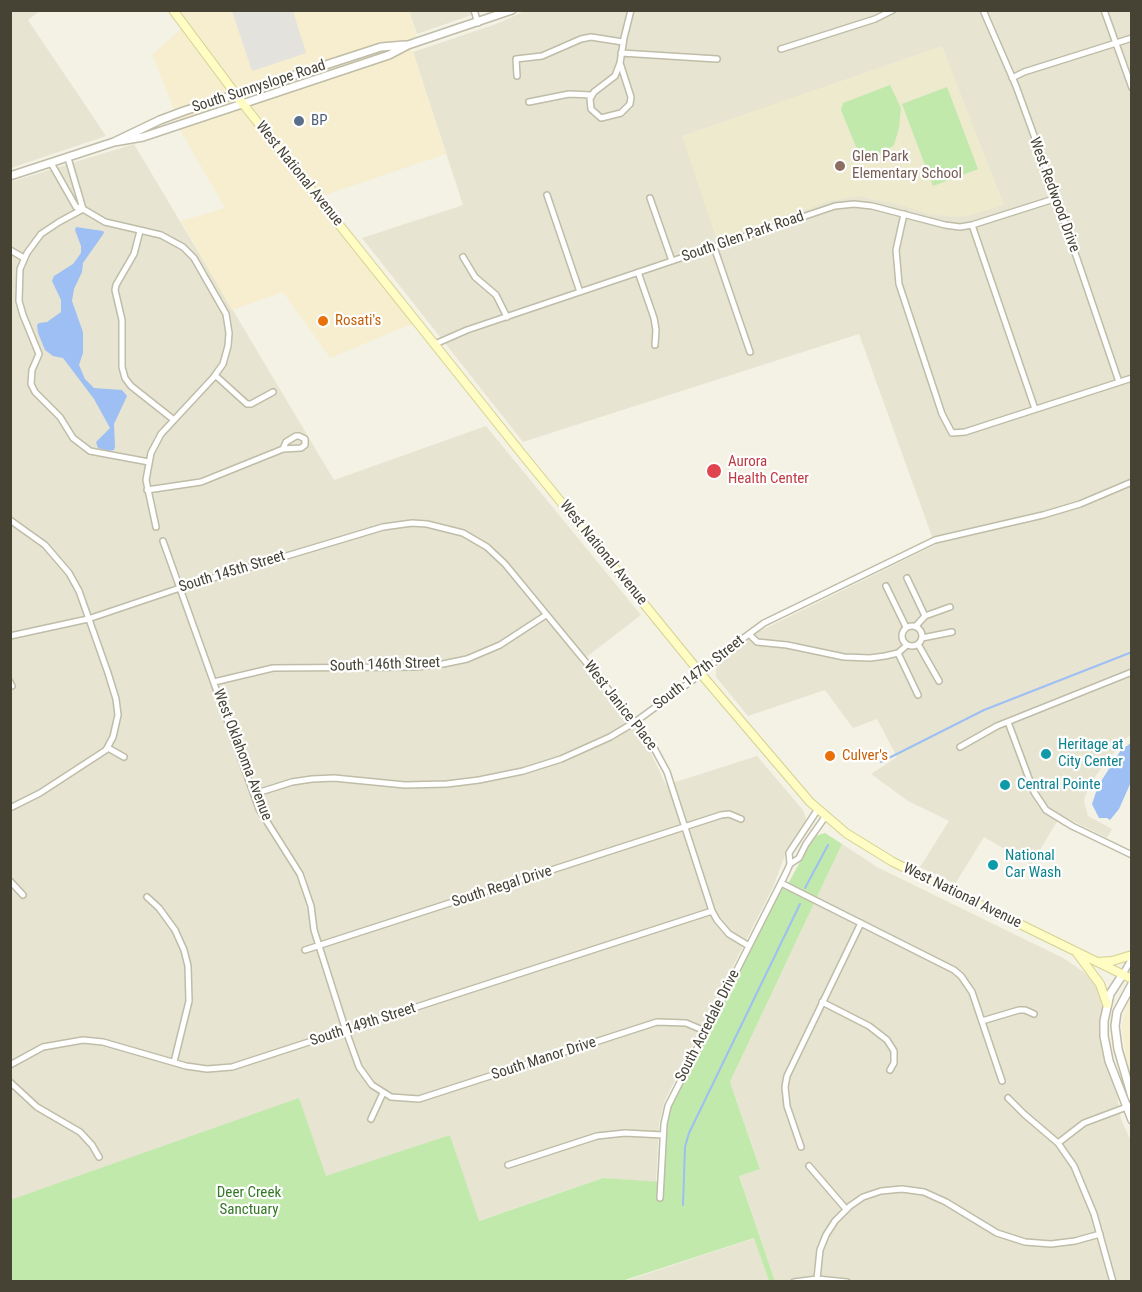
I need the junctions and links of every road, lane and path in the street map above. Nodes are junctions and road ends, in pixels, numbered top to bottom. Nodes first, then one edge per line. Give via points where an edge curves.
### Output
1 (172, 10) edge
2 (474, 10) edge
3 (512, 10) edge
4 (631, 10) edge
5 (893, 10) edge
6 (983, 10) edge
7 (1104, 10) edge
8 (488, 14) edge
9 (478, 22) junction
10 (1131, 38) edge
11 (623, 42) junction
12 (1116, 43) junction
13 (408, 45) junction
14 (781, 49) dead end
15 (621, 53) junction
16 (717, 59) dead end
17 (620, 63) junction
18 (517, 76) dead end
19 (1012, 78) junction
20 (1131, 88) edge
21 (236, 95) junction
22 (591, 95) junction
23 (529, 102) dead end
24 (243, 104) junction
25 (114, 142) junction
26 (68, 158) junction
27 (51, 163) junction
28 (10, 176) edge
29 (547, 195) dead end
30 (650, 198) dead end
31 (1057, 198) junction
32 (83, 209) junction
33 (904, 214) junction
34 (972, 225) junction
35 (140, 231) junction
36 (714, 247) junction
37 (10, 250) edge
38 (463, 257) dead end
39 (24, 258) junction
40 (672, 261) junction
41 (638, 272) junction
42 (580, 292) junction
43 (507, 317) junction
44 (435, 344) junction
45 (655, 345) dead end
46 (750, 352) dead end
47 (215, 375) junction
48 (1131, 378) edge
49 (1119, 382) junction
50 (273, 392) dead end
51 (1035, 409) junction
52 (174, 420) junction
53 (283, 449) dead end
54 (149, 462) junction
55 (1131, 482) edge
56 (147, 490) junction
57 (10, 520) edge
58 (156, 527) dead end
59 (455, 530) joint
60 (163, 541) dead end
61 (907, 578) dead end
62 (886, 586) dead end
63 (180, 588) junction
64 (950, 607) dead end
65 (546, 615) junction
66 (925, 616) junction
67 (88, 619) junction
68 (916, 626) junction
69 (906, 627) junction
70 (952, 632) dead end
71 (749, 634) junction
72 (10, 636) edge
73 (922, 638) junction
74 (918, 644) junction
75 (907, 645) junction
76 (898, 653) junction
77 (1131, 672) edge
78 (701, 674) junction
79 (939, 681) dead end
80 (214, 682) junction
81 (918, 695) dead end
82 (635, 722) junction
83 (1008, 722) junction
84 (960, 747) dead end
85 (108, 748) junction
86 (124, 757) dead end
87 (254, 794) junction
88 (10, 807) edge
89 (818, 809) junction
90 (825, 817) junction
91 (741, 819) dead end
92 (685, 826) junction
93 (1131, 855) edge
94 (790, 864) junction
95 (10, 881) edge
96 (781, 883) junction
97 (23, 895) dead end
98 (147, 897) dead end
99 (712, 911) junction
100 (861, 923) junction
101 (318, 946) junction
102 (749, 946) junction
103 (305, 950) dead end
104 (1077, 953) junction
105 (1131, 957) edge
106 (1096, 962) junction
107 (1123, 974) junction
108 (1131, 979) edge
109 (1131, 984) edge
110 (822, 1002) junction
111 (1107, 1004) junction
112 (1034, 1014) dead end
113 (982, 1022) junction
114 (346, 1031) junction
115 (705, 1031) junction
116 (174, 1062) junction
117 (10, 1065) edge
118 (890, 1070) dead end
119 (1002, 1081) dead end
120 (10, 1082) edge
121 (384, 1093) junction
122 (1131, 1097) edge
123 (1008, 1098) dead end
124 (1128, 1106) edge
125 (371, 1119) dead end
126 (1131, 1120) edge
127 (663, 1135) junction
128 (1058, 1143) junction
129 (801, 1147) dead end
130 (99, 1157) dead end
131 (508, 1165) dead end
132 (809, 1166) dead end
133 (660, 1198) dead end
134 (846, 1209) junction
135 (1100, 1234) junction
136 (817, 1279) junction
137 (794, 1281) edge
138 (847, 1281) edge
139 (1113, 1281) edge

1 - 21 main road, West National Avenue
2 - 9 street
3 - 8 street, South Sunnyslope Road
4 - 11 street
5 - 14 street
6 - 19 street, West Redwood Drive
7 - 12 street
8 - 9 street, South Sunnyslope Road
9 - 13 street, South Sunnyslope Road
10 - 12 street
11 - 15 street
11 - 18 street via 591,37 542,56 516,59
12 - 19 street
12 - 20 street
13 - 21 street, South Sunnyslope Road via 381,47
13 - 24 street, South Sunnyslope Road via 389,55
15 - 16 street
15 - 17 street
17 - 22 street via 615,76
17 - 22 street via 631,97 628,107 602,118 591,109
19 - 31 street, West Redwood Drive
21 - 24 main road, West National Avenue
21 - 25 street, South Sunnyslope Road via 160,120
22 - 23 street via 569,93
24 - 25 street, South Sunnyslope Road via 143,137
24 - 44 main road, West National Avenue
25 - 26 street, South Sunnyslope Road
26 - 27 street, South Sunnyslope Road
26 - 32 street
27 - 28 street, South Sunnyslope Road
27 - 32 street via 76,207
29 - 42 street
30 - 40 street
31 - 34 street, South Glen Park Road
31 - 49 street, West Redwood Drive
32 - 35 street via 105,222
32 - 39 street via 49,228
33 - 34 street, South Glen Park Road via 945,225
33 - 36 street, South Glen Park Road via 872,206 844,205
33 - 51 street via 896,250 899,284 949,430 965,432
34 - 51 street
35 - 47 street via 161,235 183,247 219,300 229,333 225,357
35 - 52 street via 134,254 115,290 122,320 122,367 131,386
36 - 40 street, South Glen Park Road
36 - 46 street
37 - 39 street
38 - 43 street via 476,277 496,295
39 - 54 street via 19,301 39,354 30,378 32,387 60,417 73,438 90,451
40 - 41 street, South Glen Park Road
41 - 42 street, South Glen Park Road
41 - 45 street via 654,318
42 - 43 street, South Glen Park Road
43 - 44 street, South Glen Park Road
44 - 78 main road, West National Avenue
47 - 50 street via 247,404
47 - 52 street
48 - 49 street
49 - 51 street
52 - 54 street via 158,440
53 - 56 street via 201,482
54 - 56 street
55 - 71 street, South 147th Street via 1043,515 935,540 764,623
56 - 58 street
57 - 67 street via 59,558 74,581
59 - 63 street, South 145th Street via 420,523 383,527
59 - 65 street, West Janice Place via 496,555
60 - 63 street, West Oklahoma Avenue
61 - 66 street
62 - 69 street
63 - 67 street, South 145th Street
63 - 80 street, West Oklahoma Avenue
64 - 66 street
65 - 80 street, South 146th Street via 500,645 443,664 273,668
65 - 82 street, West Janice Place
66 - 68 street
67 - 72 street, South 145th Street
67 - 85 street via 117,706 117,724
68 - 69 street
68 - 73 street
69 - 75 street via 902,636
70 - 73 street
71 - 76 street via 758,642 844,657
71 - 78 street, South 147th Street
73 - 74 street
74 - 75 street
74 - 79 street
75 - 76 street
76 - 81 street
77 - 83 street
78 - 82 street, South 147th Street
78 - 89 main road, West National Avenue
80 - 87 street, West Oklahoma Avenue
82 - 87 street, South 147th Street via 586,749 505,776 405,785 312,779
82 - 92 street, West Janice Place via 662,761
83 - 84 street
83 - 93 street via 1034,792 1046,810
85 - 86 street
85 - 88 street via 40,793
87 - 101 street, West Oklahoma Avenue via 266,822 300,874
89 - 90 main road, West National Avenue
89 - 94 street, South Acredale Drive via 789,853
90 - 94 street, South Acredale Drive via 799,858
90 - 104 main road, West National Avenue via 893,862
91 - 92 street, South Regal Drive via 726,814
92 - 99 street, West Janice Place
92 - 101 street, South Regal Drive
94 - 96 street, South Acredale Drive
95 - 97 street
96 - 100 street
96 - 102 street, South Acredale Drive
98 - 116 street via 175,930 188,966 189,1001
99 - 102 street, West Janice Place via 729,934
99 - 114 street, South 149th Street
100 - 110 street
100 - 113 street via 962,976
101 - 103 street, South Regal Drive
101 - 114 street, West Oklahoma Avenue
102 - 115 street, South Acredale Drive
104 - 106 main road, West National Avenue
104 - 111 main road via 1100,984
105 - 106 main road
105 - 107 street
106 - 107 main road, West National Avenue
107 - 108 main road, West National Avenue
107 - 111 street
109 - 122 street via 1117,1012 1115,1032
110 - 118 street via 869,1026 887,1040 894,1051
110 - 129 street via 786,1080 787,1106
111 - 124 street via 1104,1042
112 - 113 street via 1019,1010
113 - 119 street
114 - 116 street, South 149th Street via 232,1068 207,1069
114 - 121 street, West Oklahoma Avenue via 362,1073
115 - 121 street, South Manor Drive via 677,1021 657,1023 428,1097 400,1098
115 - 127 street, South Acredale Drive via 668,1106
116 - 117 street, South 149th Street via 83,1040 42,1047
120 - 130 street via 37,1107 80,1132
121 - 125 street
123 - 128 street
124 - 126 street
124 - 128 street via 1084,1123
127 - 131 street via 597,1136
127 - 133 street, South Acredale Drive
128 - 135 street via 1082,1182
132 - 134 street
134 - 135 street via 881,1191 914,1190 933,1195 997,1233 1025,1242 1051,1244
134 - 136 street via 822,1242
135 - 139 street
136 - 137 street
136 - 138 street

